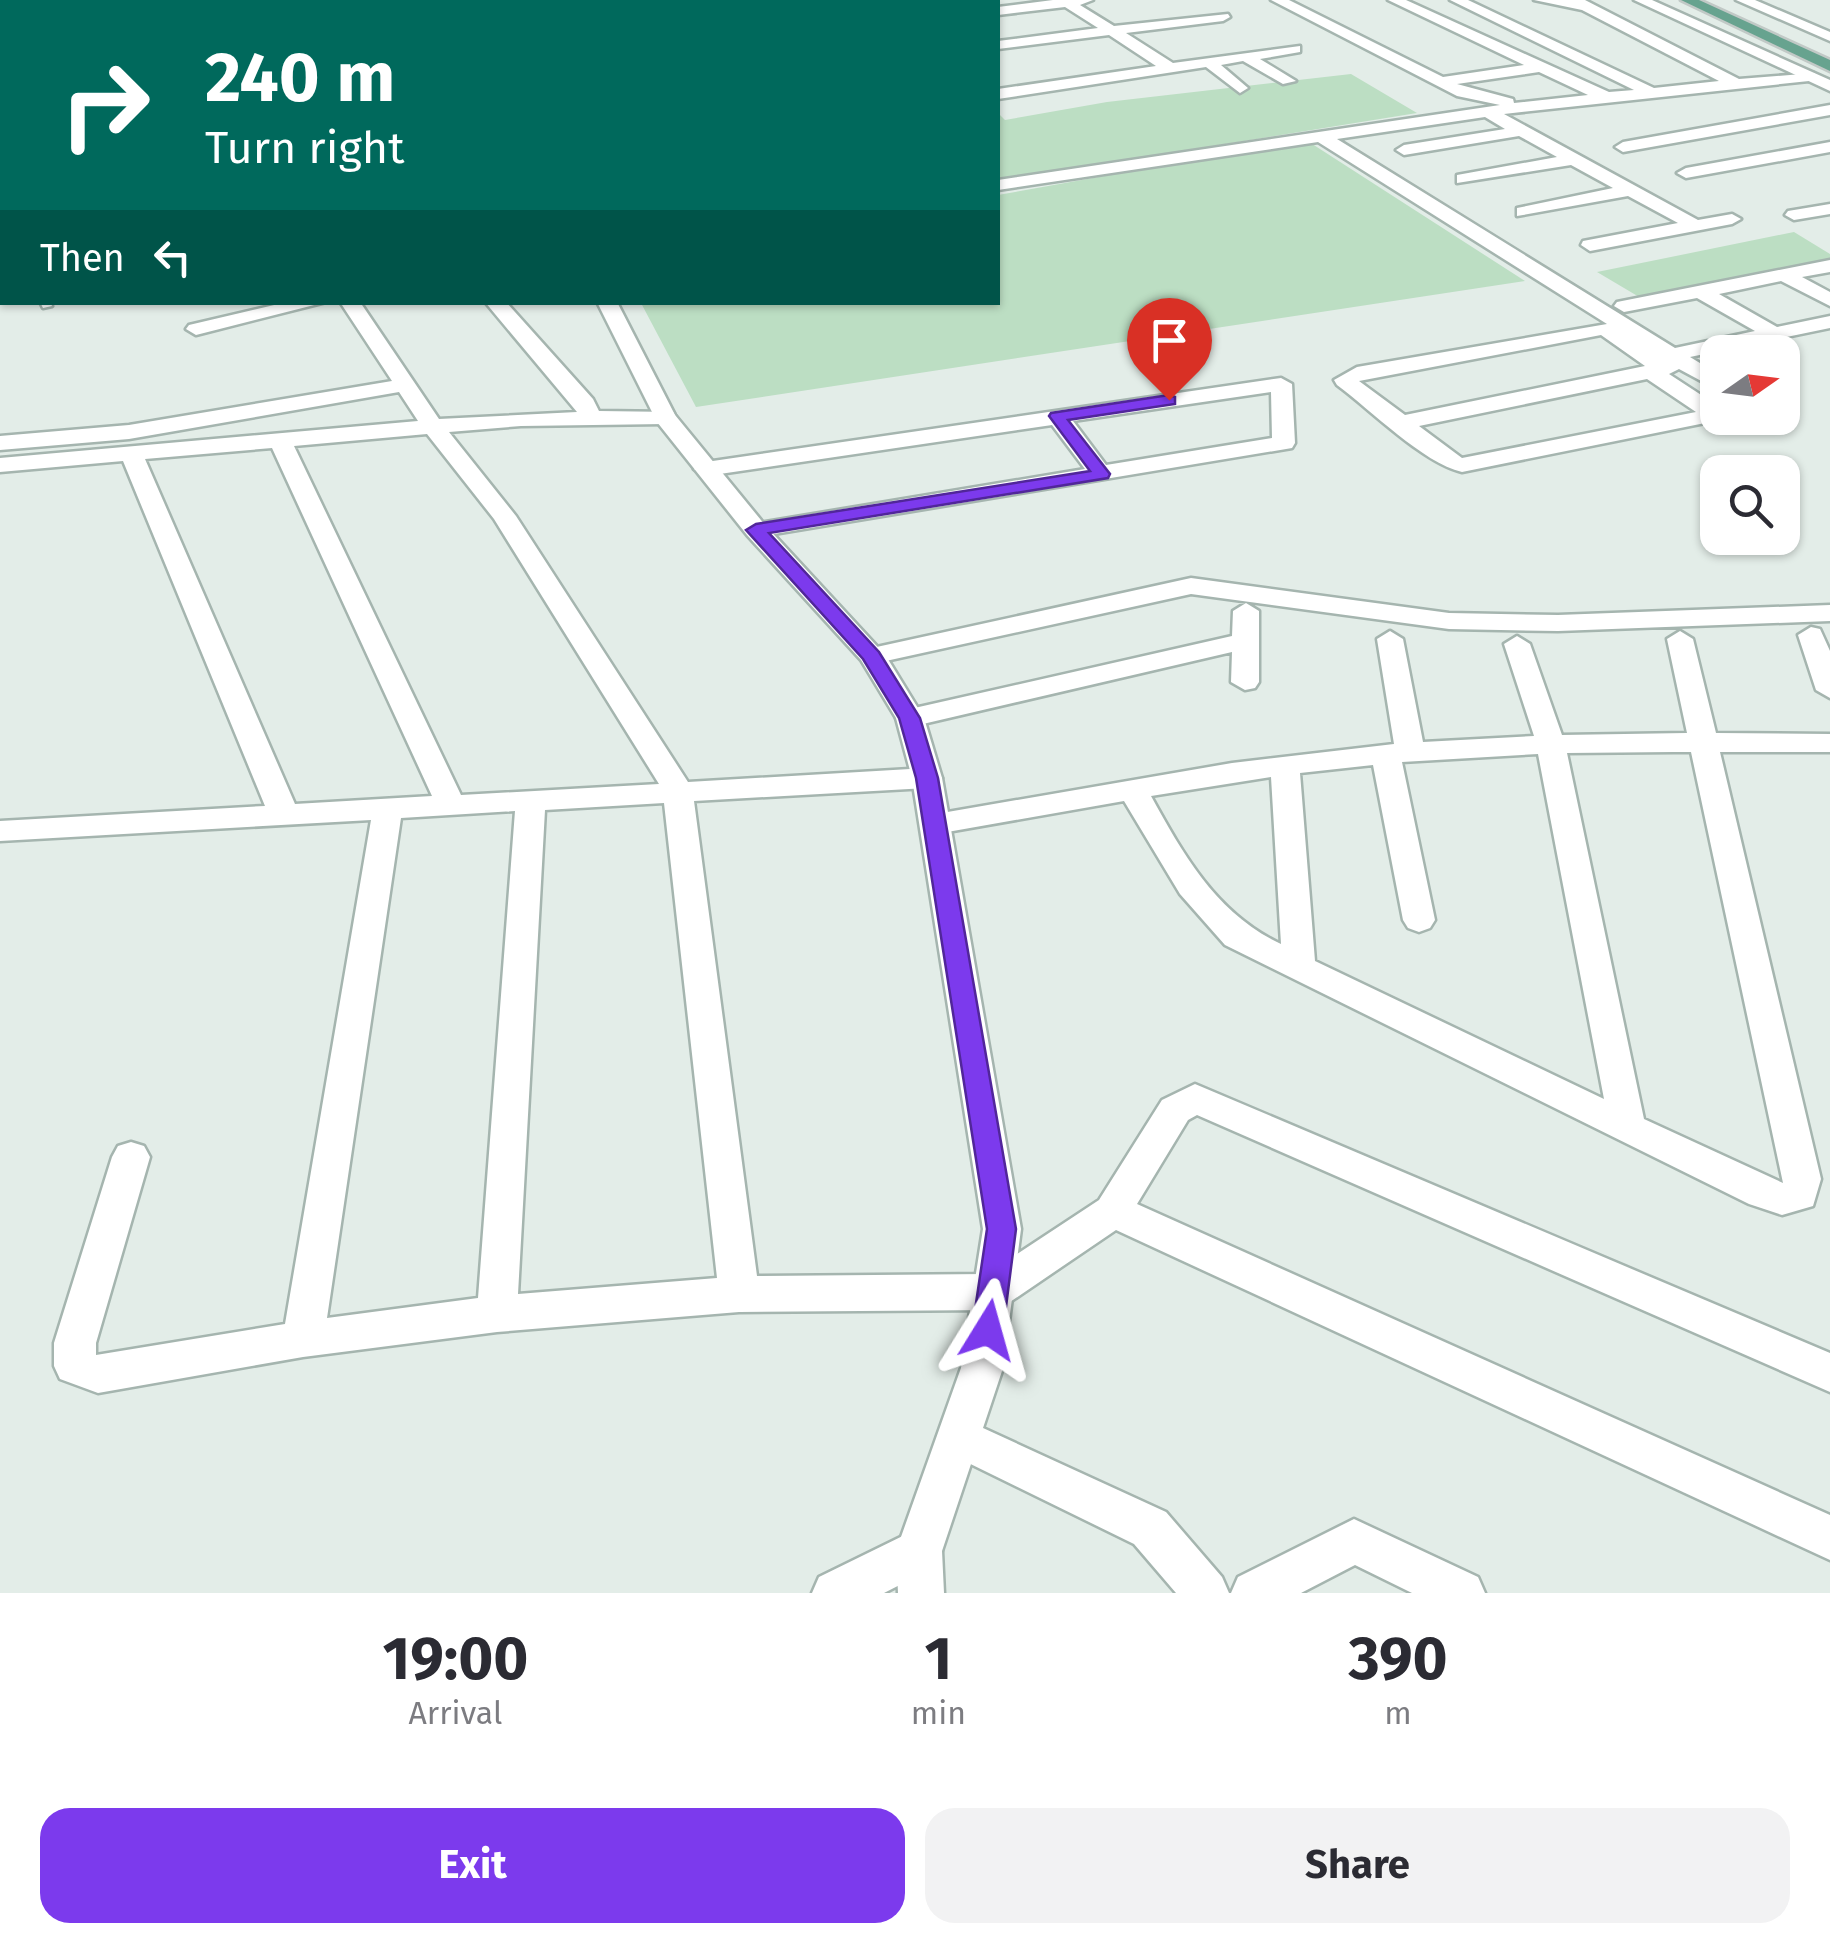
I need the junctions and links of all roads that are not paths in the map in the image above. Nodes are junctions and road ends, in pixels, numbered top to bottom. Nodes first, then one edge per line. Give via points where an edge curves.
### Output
1 (1278, 0) edge
2 (1394, 0) edge
3 (1457, 0) edge
4 (1541, 0) edge
5 (1641, 0) edge
6 (1688, 0) edge
7 (1709, 0) edge
8 (1750, 1) edge
9 (1580, 3) edge
10 (1089, 8) edge
11 (1000, 12) edge
12 (1108, 14) dead end
13 (1223, 17) dead end
14 (1199, 20) junction
15 (1155, 25) junction
16 (1000, 28) edge
17 (1112, 30) junction
18 (1068, 36) junction
19 (1830, 37) edge
20 (1022, 42) junction
21 (1000, 45) edge
22 (1294, 49) dead end
23 (1251, 55) junction
24 (1830, 56) edge
25 (1210, 61) junction
26 (1109, 65) junction
27 (1830, 66) edge
28 (1541, 67) junction
29 (1170, 68) junction
30 (1063, 71) junction
31 (1013, 76) dead end
32 (1809, 76) junction
33 (1780, 78) junction
34 (1288, 81) dead end
35 (1440, 82) junction
36 (1735, 83) junction
37 (1830, 86) edge
38 (1029, 88) junction
39 (1240, 88) dead end
40 (1650, 92) junction
41 (1000, 94) edge
42 (1604, 96) junction
43 (1049, 104) dead end
44 (1534, 105) junction
45 (1830, 106) edge
46 (1487, 112) junction
47 (1521, 131) junction
48 (1323, 138) junction
49 (1623, 146) dead end
50 (1830, 147) edge
51 (1404, 150) dead end
52 (1574, 160) junction
53 (1812, 170) dead end
54 (1686, 173) dead end
55 (1464, 180) dead end
56 (1000, 185) edge
57 (1705, 188) dead end
58 (1630, 190) junction
59 (1830, 209) edge
60 (1523, 212) dead end
61 (1794, 214) dead end
62 (1732, 218) dead end
63 (1696, 226) junction
64 (1590, 245) dead end
65 (1830, 266) edge
66 (1784, 274) junction
67 (1700, 291) junction
68 (1830, 300) edge
69 (303, 305) edge
70 (352, 305) edge
71 (499, 305) edge
72 (608, 305) edge
73 (1830, 322) edge
74 (196, 329) dead end
75 (1774, 334) junction
76 (1673, 362) junction
77 (1700, 375) edge
78 (404, 384) junction
79 (664, 416) junction
80 (1057, 416) junction
81 (590, 418) junction
82 (1399, 423) junction
83 (433, 427) junction
84 (280, 440) junction
85 (0, 443) edge
86 (131, 453) junction
87 (0, 464) edge
88 (706, 468) junction
89 (1101, 474) junction
90 (756, 530) junction
91 (1246, 612) dead end
92 (1830, 612) edge
93 (1810, 635) dead end
94 (1390, 639) dead end
95 (1680, 639) dead end
96 (1245, 641) junction
97 (1517, 644) dead end
98 (872, 656) junction
99 (1244, 682) dead end
100 (1830, 690) edge
101 (910, 718) junction
102 (1706, 742) junction
103 (1830, 743) edge
104 (1551, 744) junction
105 (1398, 753) junction
106 (1285, 767) junction
107 (927, 778) junction
108 (678, 790) junction
109 (1133, 790) junction
110 (531, 798) junction
111 (450, 803) junction
112 (388, 807) junction
113 (284, 814) junction
114 (936, 824) junction
115 (0, 831) edge
116 (1419, 920) dead end
117 (1299, 967) junction
118 (1628, 1128) junction
119 (131, 1157) dead end
120 (1113, 1211) junction
121 (993, 1292) junction
122 (740, 1294) junction
123 (497, 1314) junction
124 (303, 1339) junction
125 (1830, 1373) edge
126 (958, 1436) junction
127 (1830, 1538) edge
128 (920, 1572) edge
129 (835, 1593) edge
130 (1206, 1593) edge
131 (1254, 1593) edge
132 (1462, 1593) edge

1 - 35 street
2 - 28 street
3 - 40 street
4 - 9 street
5 - 32 street
6 - 27 main road
7 - 24 main road
8 - 19 street
9 - 36 street
10 - 11 street via 1068,3
10 - 12 street
10 - 16 street
10 - 17 street
13 - 14 street
14 - 15 street
14 - 23 street
15 - 17 street
15 - 25 street
17 - 18 street
17 - 29 street
18 - 20 street
18 - 26 street
20 - 21 street
20 - 30 street
22 - 23 street
23 - 25 street
23 - 34 street
25 - 29 street
25 - 39 street
26 - 29 street
26 - 30 street
28 - 35 street
28 - 42 street
30 - 38 street
31 - 38 street
32 - 33 street
32 - 37 street
33 - 36 street
33 - 45 street
35 - 44 street via 1473,96
36 - 40 street
38 - 41 street
38 - 43 street
40 - 42 street
42 - 44 street
44 - 46 street
45 - 49 street
46 - 47 street
46 - 48 street
47 - 51 street
47 - 52 street
48 - 56 street
48 - 76 street
50 - 54 street
52 - 55 street
52 - 58 street
53 - 57 street
58 - 60 street
58 - 63 street
59 - 61 street
62 - 63 street
63 - 64 street
65 - 66 street
66 - 67 street
66 - 68 street
67 - 75 street
67 - 76 street via 1624,306
69 - 74 street
70 - 78 street
71 - 81 street
72 - 79 street
73 - 75 street
75 - 76 street
76 - 77 street
76 - 82 street
76 - 82 street via 1708,416 1462,465
76 - 82 street via 1601,328 1348,375 1347,384
78 - 83 street
78 - 85 street via 129,432
79 - 81 street
79 - 88 street
80 - 88 street
80 - 89 street
80 - 89 street via 1281,384 1284,443
81 - 83 street
83 - 84 street
83 - 108 street via 504,516
84 - 86 street
84 - 111 street
86 - 87 street
86 - 113 street
88 - 90 street
89 - 90 street
90 - 98 street
91 - 96 street
92 - 98 street via 1559,622 1396,616 1242,588 1191,586
93 - 100 street
94 - 105 street
95 - 102 street
96 - 99 street
96 - 101 street
97 - 104 street
98 - 101 street
101 - 107 street
102 - 103 street
102 - 104 street
102 - 118 street via 1802,1179 1800,1196 1762,1193
104 - 105 street
104 - 118 street
105 - 106 street
105 - 116 street
106 - 109 street
106 - 117 street
107 - 108 street
107 - 114 street
108 - 110 street
108 - 122 street
109 - 114 street
109 - 117 street via 1207,911 1237,937
110 - 111 street
110 - 123 street
111 - 112 street
112 - 113 street
112 - 124 street
113 - 115 street
114 - 121 street via 1002,1229
117 - 118 street
119 - 124 street via 75,1342 75,1366 98,1374
120 - 121 street
120 - 125 street via 1176,1110 1194,1098
120 - 127 street
121 - 122 street
121 - 126 street via 982,1368
122 - 123 street
123 - 124 street
126 - 128 street
126 - 130 street via 1150,1528
128 - 129 street
131 - 132 street via 1354,1541

